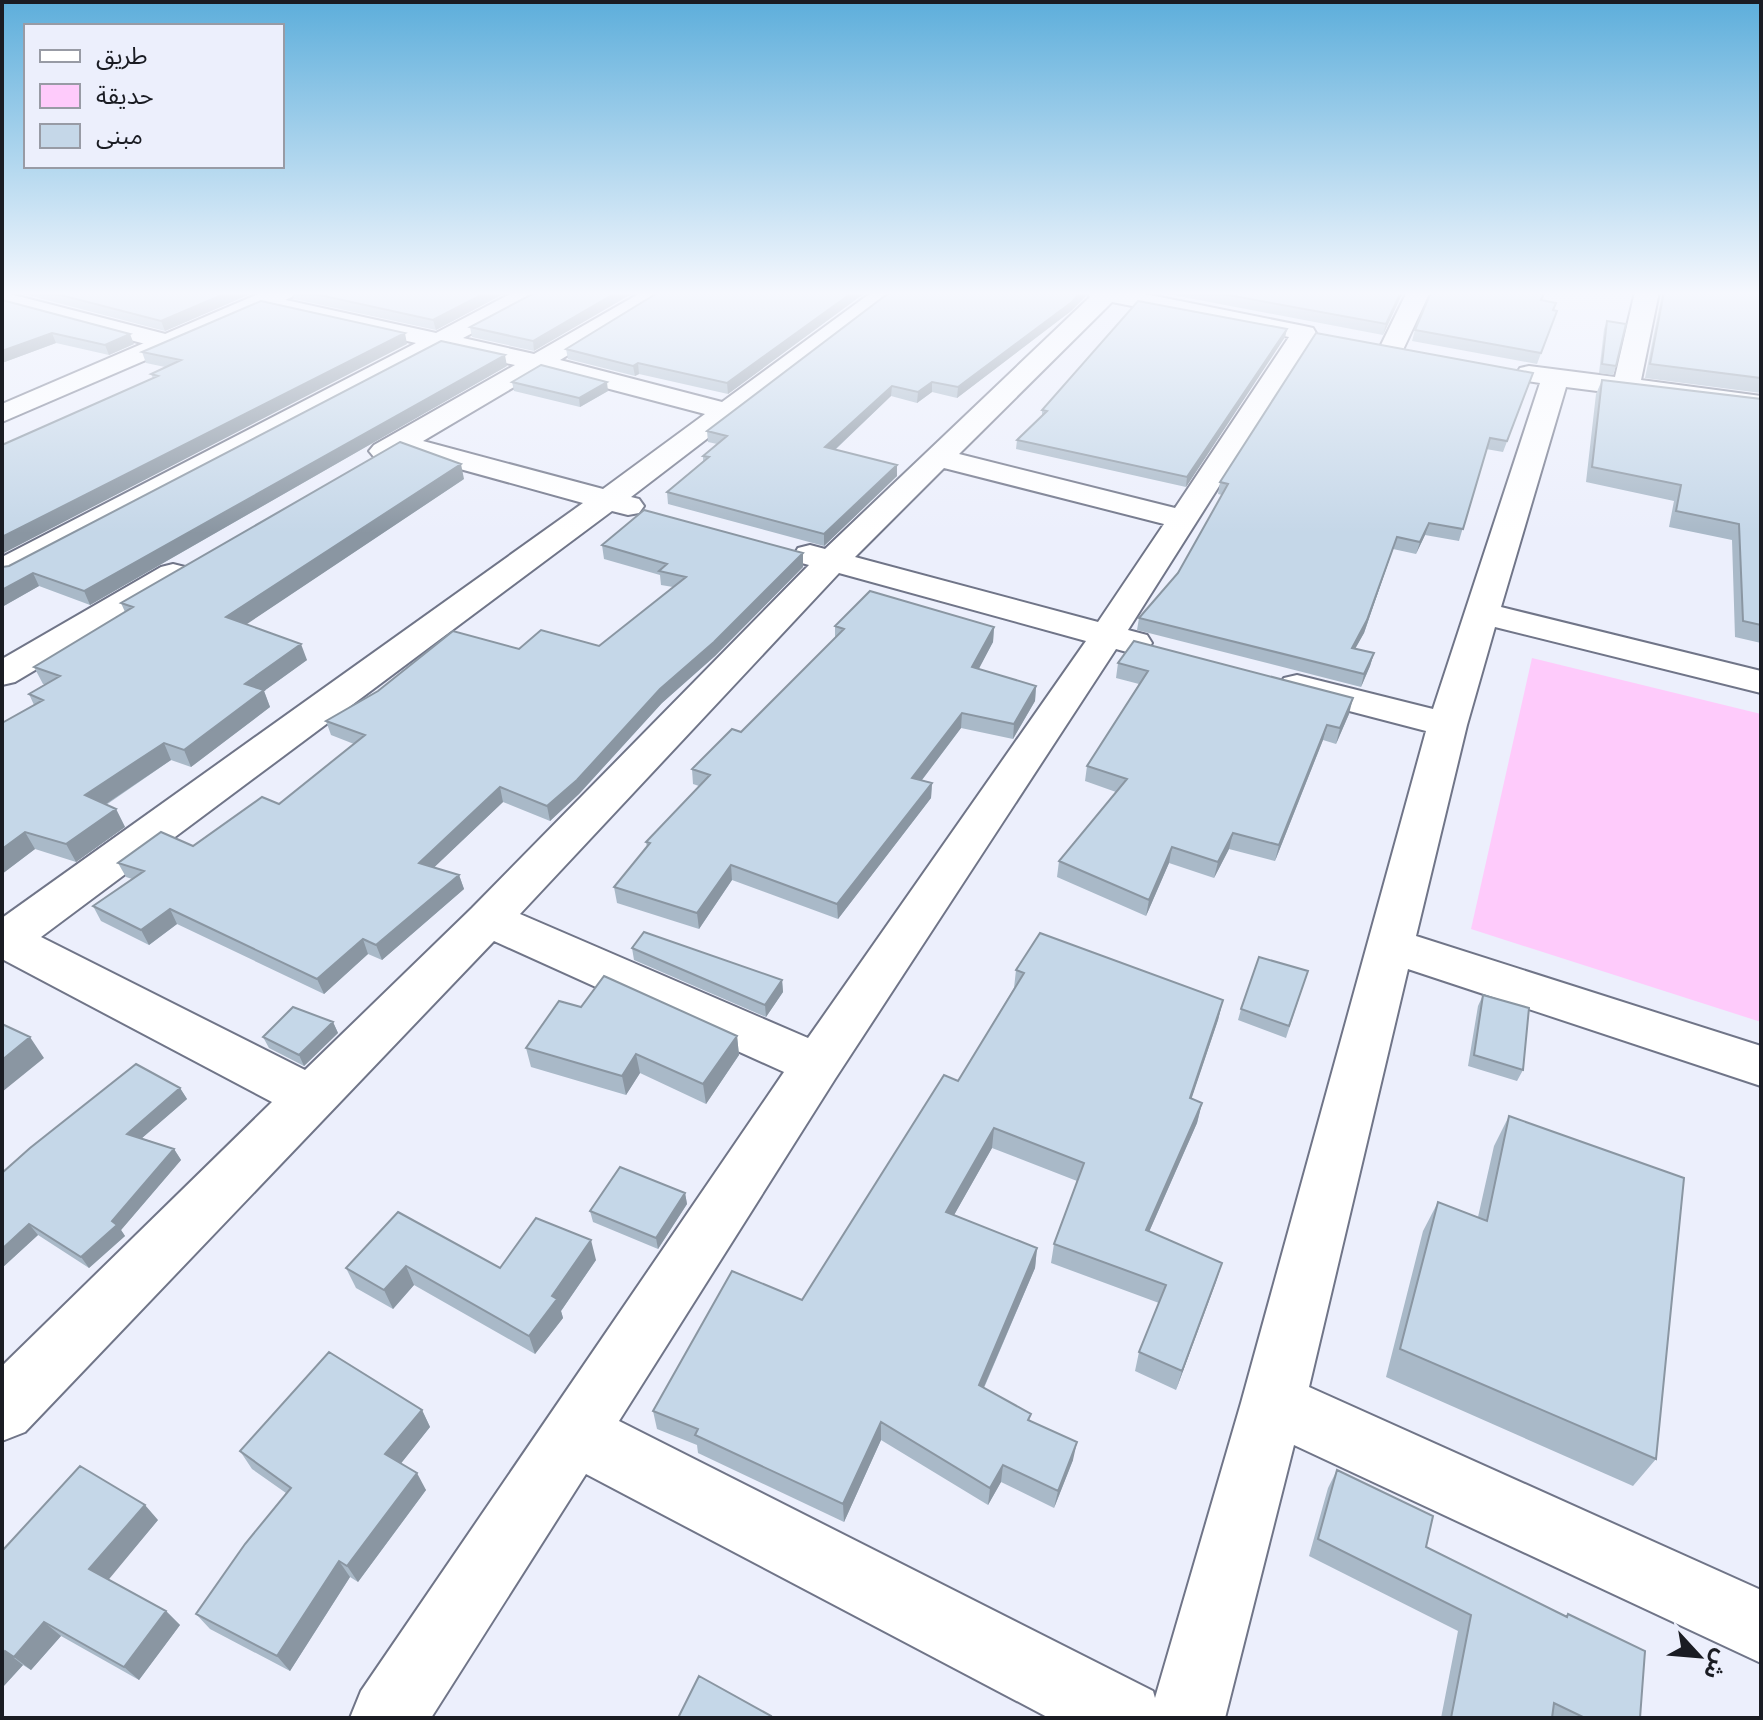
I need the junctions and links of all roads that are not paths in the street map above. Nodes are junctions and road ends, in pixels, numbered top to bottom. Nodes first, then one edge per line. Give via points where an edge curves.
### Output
1 (98, 372) edge
2 (378, 372) edge
3 (519, 372) edge
4 (576, 372) edge
5 (778, 372) edge
6 (1024, 372) edge
7 (1292, 372) edge
8 (1629, 372) edge
9 (1626, 388) junction
10 (1761, 404) edge
11 (725, 411) junction
12 (2, 414) edge
13 (399, 443) junction
14 (939, 458) junction
15 (357, 467) edge
16 (608, 500) junction
17 (653, 513) edge
18 (1181, 519) junction
19 (772, 545) edge
20 (832, 561) junction
21 (192, 563) edge
22 (2, 570) edge
23 (1481, 613) junction
24 (1107, 636) junction
25 (2, 638) edge
26 (41, 651) junction
27 (1169, 652) edge
28 (2, 674) edge
29 (1262, 676) edge
30 (1761, 682) edge
31 (1447, 725) junction
32 (488, 919) junction
33 (3, 939) edge
34 (1390, 945) junction
35 (817, 1065) junction
36 (1761, 1066) edge
37 (311, 1098) junction
38 (1273, 1403) junction
39 (2, 1410) edge
40 (576, 1434) junction
41 (1761, 1627) edge
42 (388, 1718) edge
43 (1126, 1718) edge
44 (1187, 1718) edge

1 - 12 street
2 - 22 street
3 - 13 street
4 - 11 street
5 - 11 street
6 - 14 street
7 - 18 street
8 - 9 street
9 - 10 street
9 - 23 street via 1533,374
11 - 16 street
13 - 15 street
13 - 16 street
14 - 18 street
14 - 20 street
16 - 17 street
16 - 33 street
18 - 24 street
19 - 20 street
20 - 24 street
20 - 32 street
21 - 26 street
23 - 30 street
23 - 31 street
24 - 27 street
24 - 35 street
25 - 26 street
26 - 28 street
29 - 31 street
31 - 34 street
32 - 35 street via 702,1009
32 - 37 street
33 - 37 street
34 - 36 street
34 - 38 street
35 - 40 street
37 - 39 street
38 - 41 street
38 - 44 street
40 - 42 street
40 - 43 street

